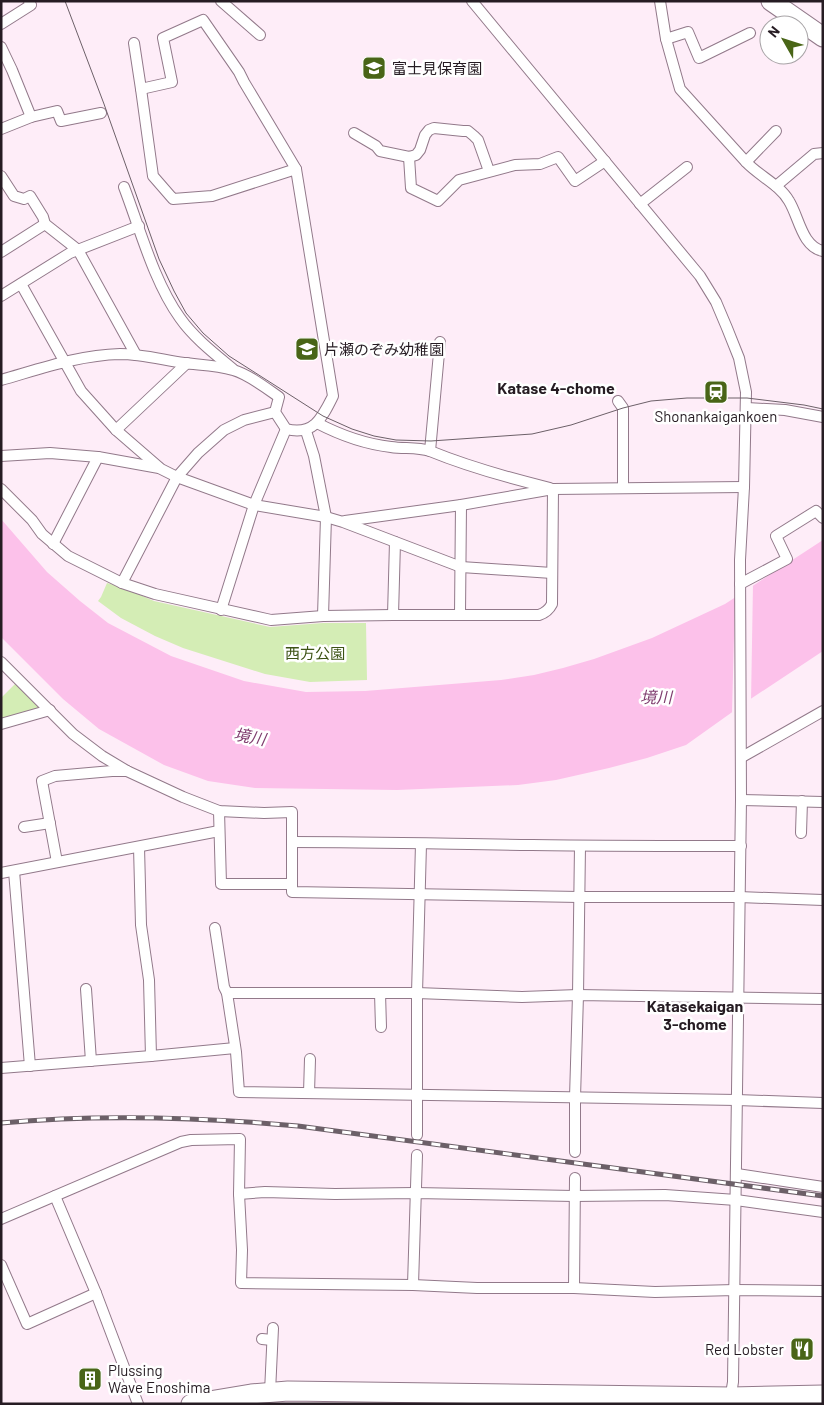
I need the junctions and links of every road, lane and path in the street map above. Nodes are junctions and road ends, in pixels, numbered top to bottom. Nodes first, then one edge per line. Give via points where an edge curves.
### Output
1 (29, 1) edge
2 (221, 1) edge
3 (472, 1) edge
4 (660, 1) edge
5 (771, 1) edge
6 (1, 24) edge
7 (750, 33) dead end
8 (260, 36) dead end
9 (823, 36) edge
10 (666, 38) junction
11 (134, 43) dead end
12 (1, 47) edge
13 (141, 89) junction
14 (101, 113) dead end
15 (31, 117) junction
16 (1, 128) edge
17 (776, 131) dead end
18 (354, 133) dead end
19 (823, 153) edge
20 (409, 157) junction
21 (605, 161) junction
22 (746, 162) junction
23 (687, 167) dead end
24 (296, 169) junction
25 (489, 171) junction
26 (1, 176) edge
27 (776, 186) junction
28 (124, 187) dead end
29 (640, 204) junction
30 (45, 224) junction
31 (139, 226) junction
32 (78, 250) junction
33 (1, 252) edge
34 (823, 252) edge
35 (21, 284) junction
36 (1, 296) edge
37 (440, 342) dead end
38 (136, 355) junction
39 (65, 362) junction
40 (187, 363) junction
41 (234, 370) junction
42 (1, 380) edge
43 (618, 401) dead end
44 (747, 408) junction
45 (276, 412) junction
46 (823, 417) edge
47 (317, 423) junction
48 (116, 430) junction
49 (286, 430) junction
50 (306, 430) junction
51 (430, 451) junction
52 (1, 456) edge
53 (98, 457) junction
54 (161, 469) junction
55 (177, 478) junction
56 (744, 487) junction
57 (623, 488) junction
58 (553, 489) junction
59 (1, 490) edge
60 (254, 505) junction
61 (461, 505) junction
62 (326, 517) junction
63 (823, 518) edge
64 (343, 522) junction
65 (395, 542) junction
66 (53, 544) junction
67 (460, 566) junction
68 (552, 573) junction
69 (122, 583) junction
70 (740, 584) junction
71 (222, 610) junction
72 (460, 614) junction
73 (393, 615) junction
74 (323, 616) junction
75 (1, 662) edge
76 (50, 710) junction
77 (823, 711) edge
78 (1, 724) edge
79 (742, 757) junction
80 (127, 770) junction
81 (741, 800) junction
82 (802, 801) junction
83 (823, 802) edge
84 (219, 811) junction
85 (50, 823) junction
86 (24, 827) dead end
87 (219, 832) junction
88 (802, 832) dead end
89 (292, 842) junction
90 (421, 844) junction
91 (580, 846) junction
92 (741, 846) junction
93 (139, 847) junction
94 (57, 862) junction
95 (14, 871) junction
96 (1, 873) edge
97 (292, 884) junction
98 (419, 894) junction
99 (579, 897) junction
100 (739, 897) junction
101 (823, 900) edge
102 (215, 928) dead end
103 (86, 989) dead end
104 (227, 993) junction
105 (380, 993) junction
106 (417, 993) junction
107 (578, 995) junction
108 (739, 998) junction
109 (823, 999) edge
110 (381, 1027) dead end
111 (235, 1048) junction
112 (152, 1056) junction
113 (310, 1060) dead end
114 (91, 1061) junction
115 (30, 1066) junction
116 (1, 1068) edge
117 (310, 1093) junction
118 (417, 1095) junction
119 (575, 1098) junction
120 (737, 1100) junction
121 (823, 1103) edge
122 (417, 1135) dead end
123 (575, 1152) dead end
124 (417, 1155) dead end
125 (737, 1174) junction
126 (575, 1178) dead end
127 (823, 1187) edge
128 (416, 1193) junction
129 (239, 1194) junction
130 (56, 1196) junction
131 (574, 1196) junction
132 (736, 1200) junction
133 (823, 1212) edge
134 (1, 1219) edge
135 (1, 1265) edge
136 (413, 1285) junction
137 (574, 1288) junction
138 (735, 1290) junction
139 (823, 1291) edge
140 (96, 1293) junction
141 (273, 1328) dead end
142 (270, 1392) junction
143 (823, 1395) edge
144 (730, 1400) edge
145 (138, 1404) edge
146 (191, 1404) edge

1 - 6 street via 31,5
2 - 8 street
3 - 21 street
4 - 10 street
5 - 9 highway
7 - 10 street via 699,58 688,32
10 - 22 street via 680,89
11 - 13 street
12 - 15 street
13 - 24 street via 153,176 173,199 212,196
13 - 24 street via 172,82 163,38 203,20 239,72
14 - 15 street via 60,120 57,111
15 - 16 street
17 - 22 street
18 - 20 street via 380,151
19 - 27 street via 814,154
20 - 25 street via 416,155 425,134 434,128 463,130 478,140
20 - 25 street via 411,188 438,201 459,180
21 - 25 street via 575,181 558,157 540,164
21 - 29 street
22 - 27 street
23 - 29 street
24 - 47 street via 333,396
26 - 30 street via 14,196 24,199 30,196
27 - 34 street via 789,201 808,242
28 - 31 street
29 - 44 street via 700,276 716,302 739,358
30 - 32 street
30 - 33 street
31 - 32 street
31 - 41 street via 180,319
32 - 35 street
32 - 38 street
35 - 36 street
35 - 39 street
37 - 51 street
38 - 39 street via 95,356
38 - 40 street
39 - 42 street
39 - 48 street via 81,391
40 - 41 street
40 - 48 street
41 - 45 street via 279,397
43 - 57 street via 624,408
44 - 46 street
44 - 56 street
45 - 49 street
45 - 55 street via 244,420 224,430
47 - 50 street
47 - 51 street via 344,436 374,444
48 - 54 street
49 - 50 street
49 - 60 street
50 - 62 street
51 - 58 street via 458,463
52 - 53 street via 50,453
53 - 54 street
53 - 66 street
54 - 55 street
55 - 60 street
55 - 69 street
56 - 57 street
56 - 70 street
57 - 58 street
58 - 61 street
58 - 68 street
59 - 66 street
60 - 62 street
60 - 71 street
61 - 64 street
61 - 67 street
62 - 64 street
62 - 74 street
63 - 70 street via 816,511 776,536 787,559
64 - 65 street
65 - 67 street
65 - 73 street
66 - 69 street via 68,556
67 - 68 street
67 - 72 street
68 - 72 street via 552,604 544,614
69 - 71 street
70 - 79 street
71 - 74 street via 271,620
72 - 73 street
73 - 74 street
75 - 76 street
76 - 78 street
76 - 80 street via 73,734
77 - 79 street
79 - 81 street
80 - 84 street
80 - 85 street via 55,776 42,781
81 - 82 street
81 - 92 street
82 - 83 street
82 - 88 street
84 - 87 street
84 - 89 street via 292,812
85 - 86 street
85 - 94 street
87 - 93 street
87 - 97 street via 221,884
89 - 90 street
89 - 97 street
90 - 91 street
90 - 98 street
91 - 92 street
91 - 99 street
92 - 100 street
93 - 94 street
93 - 112 street via 141,925 149,980
94 - 95 street
95 - 96 street
95 - 115 street
97 - 98 street via 292,892
98 - 99 street
98 - 106 street
99 - 100 street
99 - 107 street
100 - 101 street
100 - 108 street
102 - 104 street
103 - 114 street
104 - 105 street
104 - 111 street
105 - 106 street
105 - 110 street
106 - 107 street via 522,997
106 - 118 street
107 - 108 street
107 - 119 street
108 - 109 street
108 - 120 street
111 - 112 street
111 - 117 street via 239,1092
112 - 114 street
113 - 117 street
114 - 115 street
115 - 116 street
117 - 118 street
118 - 119 street
118 - 122 street
119 - 120 street
119 - 123 street
120 - 121 street
120 - 125 street
124 - 128 street
125 - 127 street
125 - 132 street
126 - 131 street
128 - 129 street
128 - 131 street
128 - 136 street
129 - 130 street via 240,1139 181,1142
129 - 136 street via 241,1283
130 - 134 street
130 - 140 street
131 - 132 street via 665,1195
131 - 137 street
132 - 133 street
132 - 138 street
135 - 140 street via 27,1324
136 - 137 street
137 - 138 street via 655,1292
138 - 139 street
138 - 144 street
140 - 145 street
141 - 142 street via 267,1340
142 - 144 highway
142 - 146 highway
143 - 144 highway

